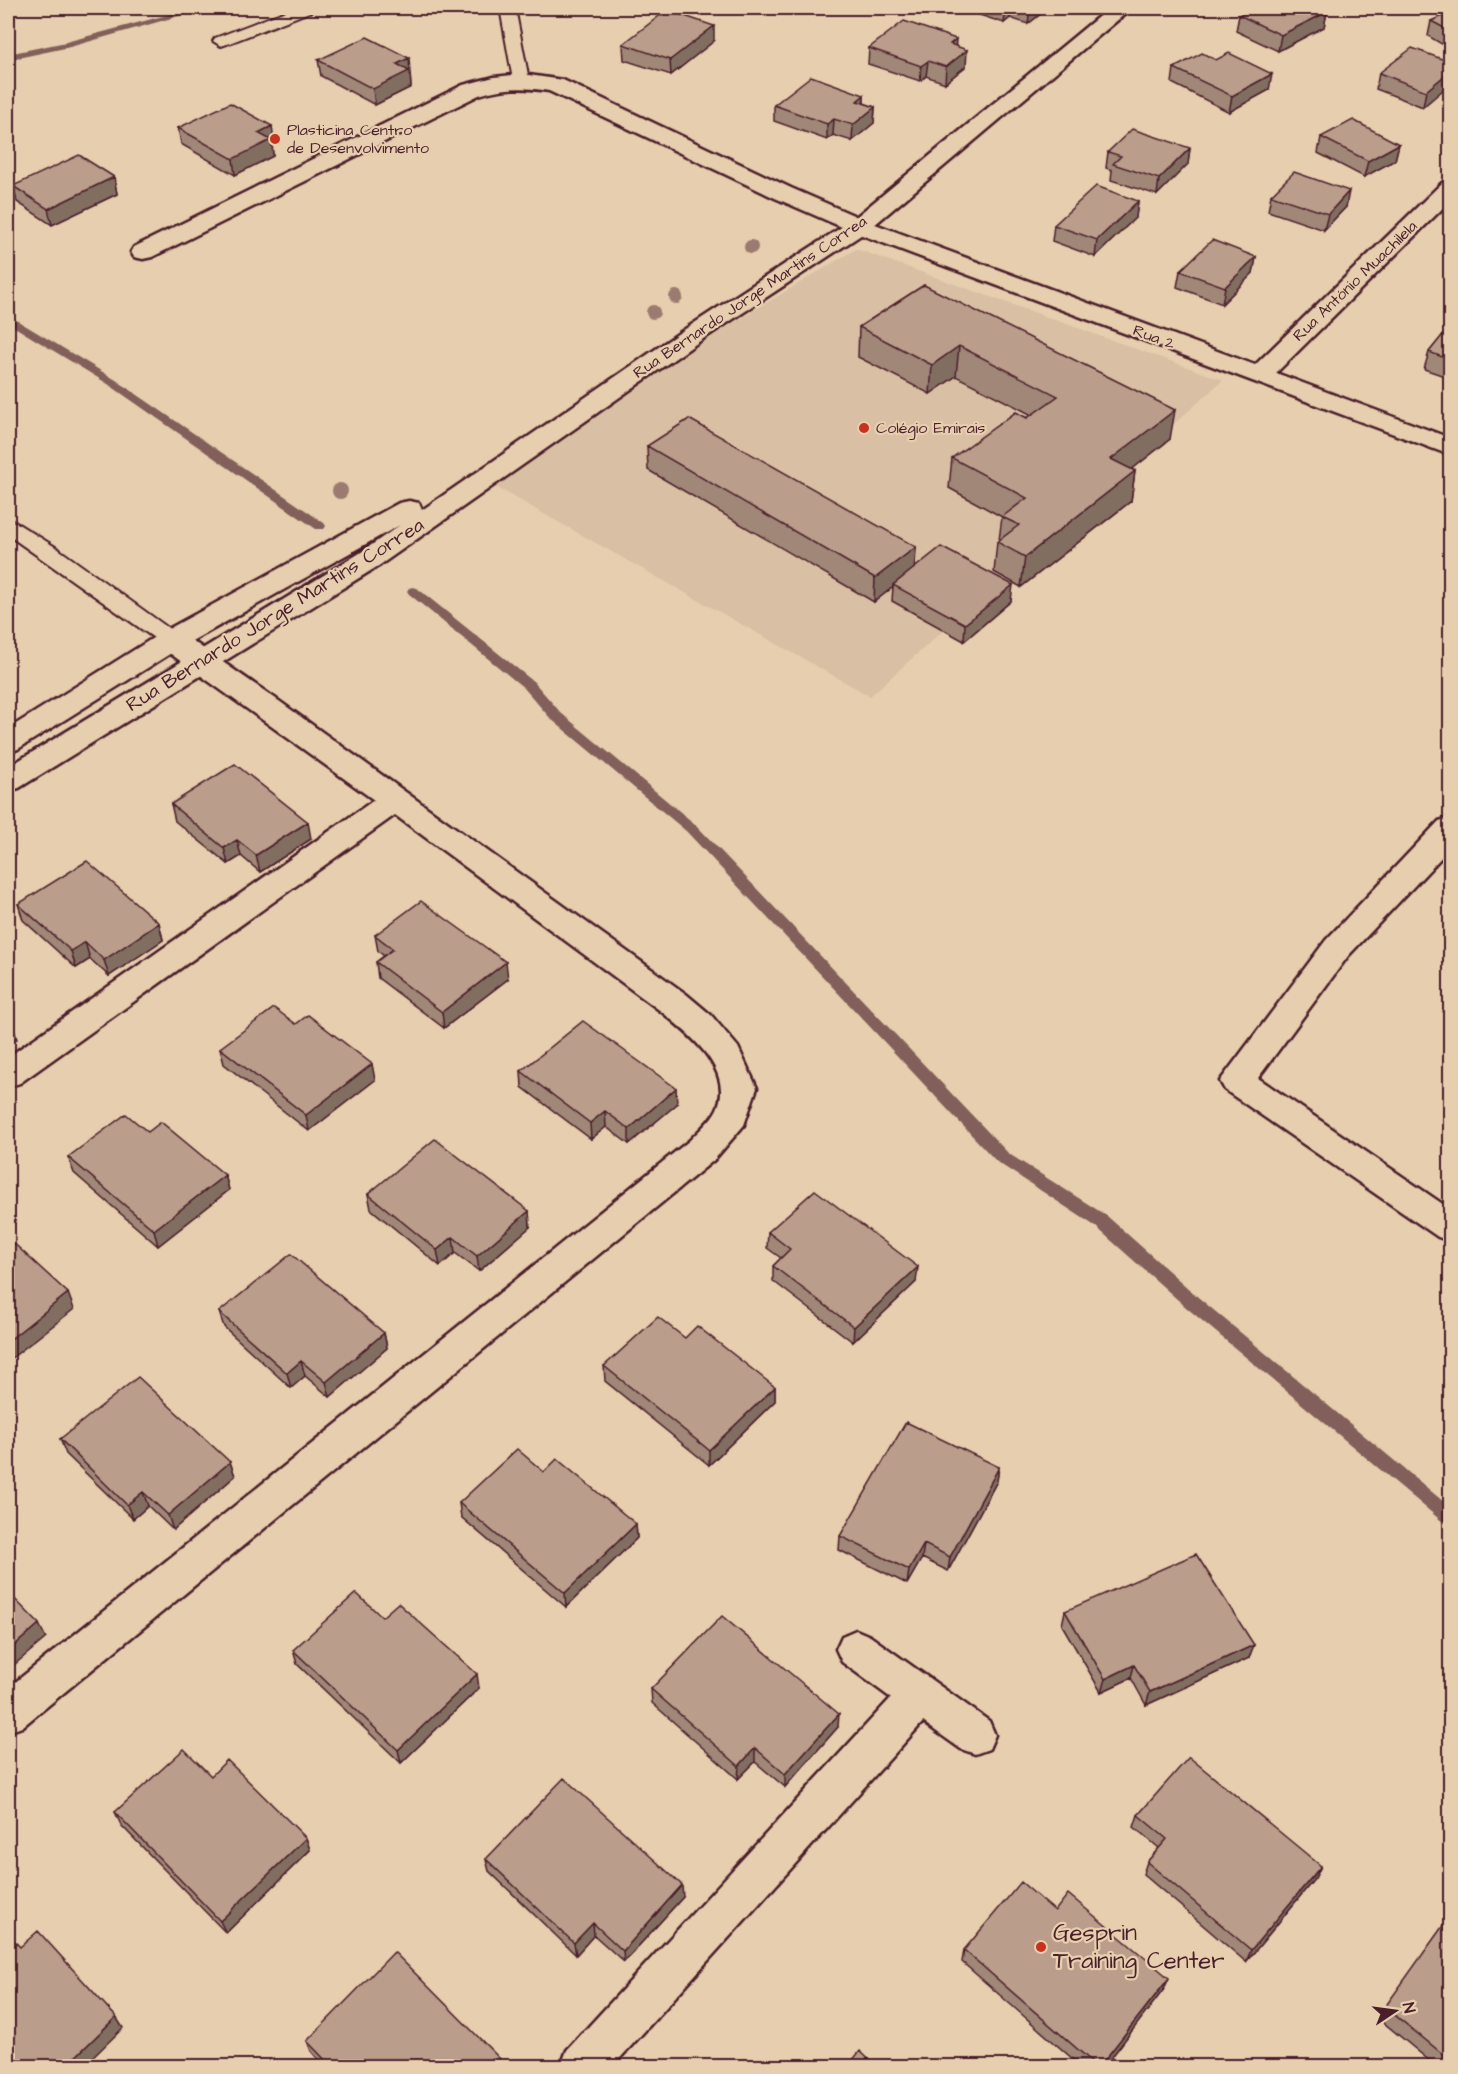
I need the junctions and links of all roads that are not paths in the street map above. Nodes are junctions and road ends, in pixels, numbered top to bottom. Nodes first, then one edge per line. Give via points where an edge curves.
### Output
1 (307, 8) edge
2 (507, 8) edge
3 (1121, 8) edge
4 (221, 41) dead end
5 (520, 80) junction
6 (1450, 188) edge
7 (859, 226) junction
8 (143, 252) dead end
9 (1259, 375) junction
10 (538, 441) junction
11 (1450, 447) edge
12 (8, 526) edge
13 (171, 640) junction
14 (202, 662) junction
15 (8, 742) edge
16 (8, 781) edge
17 (394, 801) junction
18 (1450, 829) edge
19 (8, 1074) edge
20 (1450, 1227) edge
21 (856, 1649) dead end
22 (920, 1696) junction
23 (8, 1713) edge
24 (975, 1735) dead end
25 (583, 2067) edge

1 - 4 lane
2 - 5 lane
3 - 7 street, Rua Bernardo Jorge Martins Correa
5 - 7 street, Rua 2 via 555,84
5 - 8 street, Rua 2 via 499,81 471,90
6 - 9 street, Rua António Muachilela
7 - 9 street, Rua 2
7 - 10 street, Rua Bernardo Jorge Martins Correa
9 - 11 street, Rua 2
10 - 13 street, Rua Bernardo Jorge Martins Correa
10 - 14 street, Rua Bernardo Jorge Martins Correa via 370,560
12 - 13 lane
13 - 14 street
13 - 15 street, Rua Bernardo Jorge Martins Correa
14 - 16 street, Rua Bernardo Jorge Martins Correa
14 - 17 street
17 - 19 street
17 - 23 street via 699,1024 726,1056 740,1088 732,1116 702,1150
18 - 20 street via 1337,948 1237,1082
21 - 22 street
22 - 24 street
22 - 25 street

